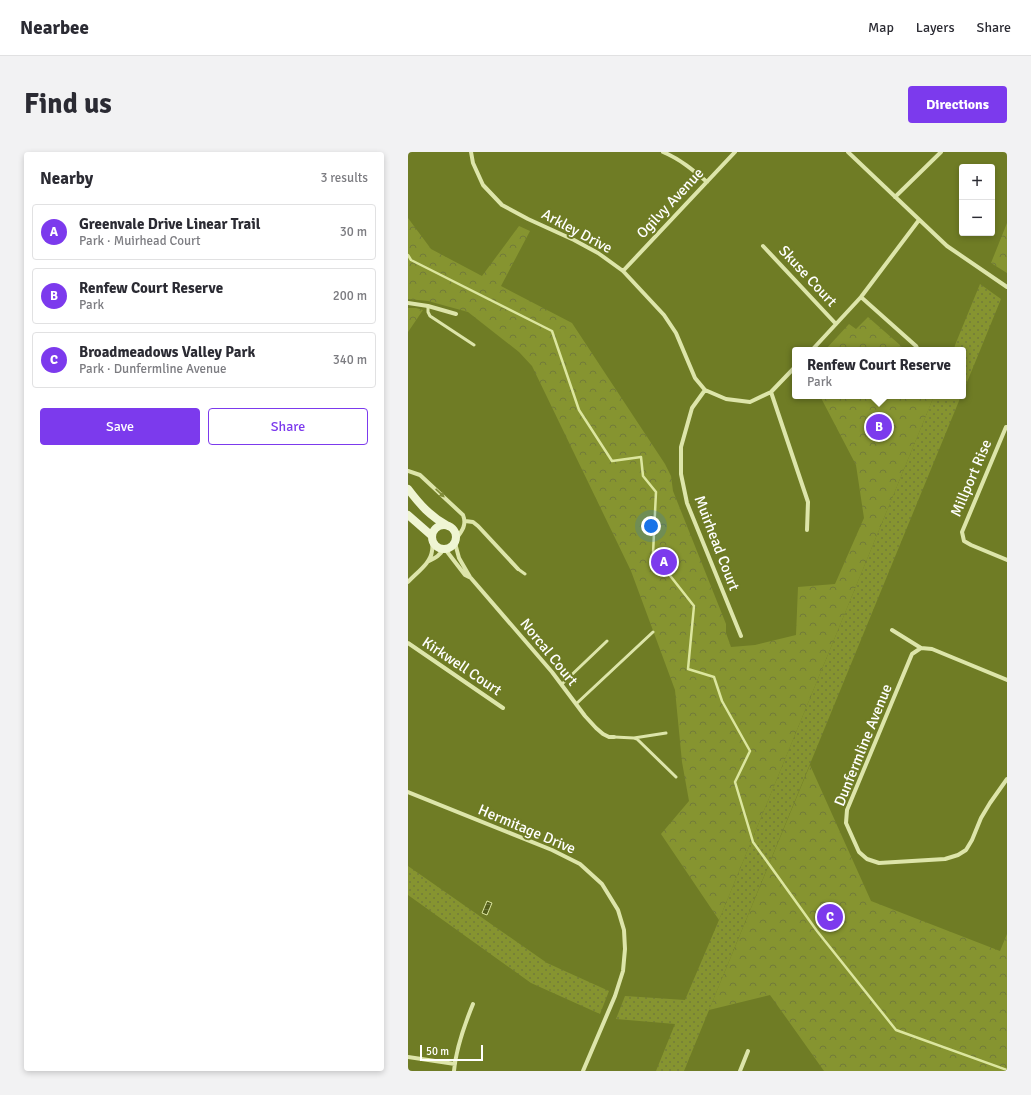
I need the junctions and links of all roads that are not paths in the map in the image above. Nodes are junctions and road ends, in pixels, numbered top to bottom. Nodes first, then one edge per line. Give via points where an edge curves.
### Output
1 (470, 152) edge
2 (663, 152) edge
3 (735, 152) edge
4 (848, 152) edge
5 (941, 152) edge
6 (707, 182) junction
7 (895, 197) junction
8 (919, 220) junction
9 (763, 246) dead end
10 (623, 271) junction
11 (1007, 287) edge
12 (861, 296) junction
13 (408, 304) edge
14 (428, 306) junction
15 (456, 314) dead end
16 (836, 324) junction
17 (474, 345) dead end
18 (815, 347) edge
19 (916, 347) edge
20 (792, 370) edge
21 (705, 390) junction
22 (771, 392) junction
23 (1002, 422) dead end
24 (1006, 427) edge
25 (408, 471) edge
26 (408, 489) edge
27 (408, 515) edge
28 (465, 521) junction
29 (451, 528) junction
30 (807, 530) dead end
31 (432, 537) junction
32 (457, 539) junction
33 (444, 549) junction
34 (1007, 560) edge
35 (427, 562) junction
36 (518, 569) joint
37 (525, 574) dead end
38 (470, 577) junction
39 (408, 582) edge
40 (892, 630) dead end
41 (653, 632) dead end
42 (741, 636) dead end
43 (606, 641) dead end
44 (408, 643) edge
45 (920, 648) junction
46 (1007, 680) edge
47 (562, 684) junction
48 (576, 704) junction
49 (503, 708) dead end
50 (666, 733) dead end
51 (614, 737) joint
52 (634, 738) junction
53 (676, 777) dead end
54 (1007, 779) edge
55 (408, 792) edge
56 (473, 1004) dead end
57 (748, 1051) dead end
58 (408, 1057) edge
59 (455, 1064) junction
60 (454, 1071) edge
61 (583, 1071) edge
62 (740, 1071) edge

1 - 10 street, Arkley Drive via 483,185 502,205 598,253
2 - 6 street via 680,161
3 - 6 street, Ogilvy Avenue
4 - 7 street
5 - 7 street
6 - 10 street, Ogilvy Avenue
7 - 8 street
8 - 11 street via 947,246
8 - 12 street
9 - 16 street, Skuse Court
10 - 21 street, Arkley Drive via 664,315 676,333 695,378
12 - 16 street
12 - 19 street
13 - 14 street
14 - 15 street
14 - 17 lane via 430,316
16 - 18 street
20 - 22 street
21 - 22 street via 726,399 750,402
21 - 42 street, Muirhead Court via 692,408 681,448 681,474 687,503
22 - 30 street via 808,502
23 - 24 street, Millport Rise
24 - 34 street, Millport Rise via 962,532 964,541
25 -> 28 street via 420,475 463,515
26 - 29 street via 429,513
27 - 31 street
28 - 32 street
28 - 36 street via 478,526
29 - 31 street via 445,525 438,527
29 - 32 street
31 - 33 street via 436,545
31 - 35 street via 431,557
32 - 33 street via 449,548
32 - 38 street, Norcal Court via 458,558
33 - 35 street
33 - 38 street, Norcal Court via 465,575
35 - 39 street
36 - 37 lane
38 - 47 street, Norcal Court
40 - 45 street
41 - 48 lane
43 - 47 lane
44 - 49 street, Kirkwell Court
45 - 46 street via 932,649
45 - 54 street, Dunfermline Avenue via 912,654 847,810 846,824 859,852 867,859 879,862 945,860 958,855 966,850 981,818
47 - 48 street, Norcal Court
48 - 51 street, Norcal Court via 596,728 603,734
50 - 52 lane
51 - 52 lane
52 - 53 lane
55 - 61 street, Hermitage Drive via 552,850 580,864 602,884 618,910 626,949 623,971
56 - 59 street
57 - 62 street
58 - 59 street
59 - 60 street

